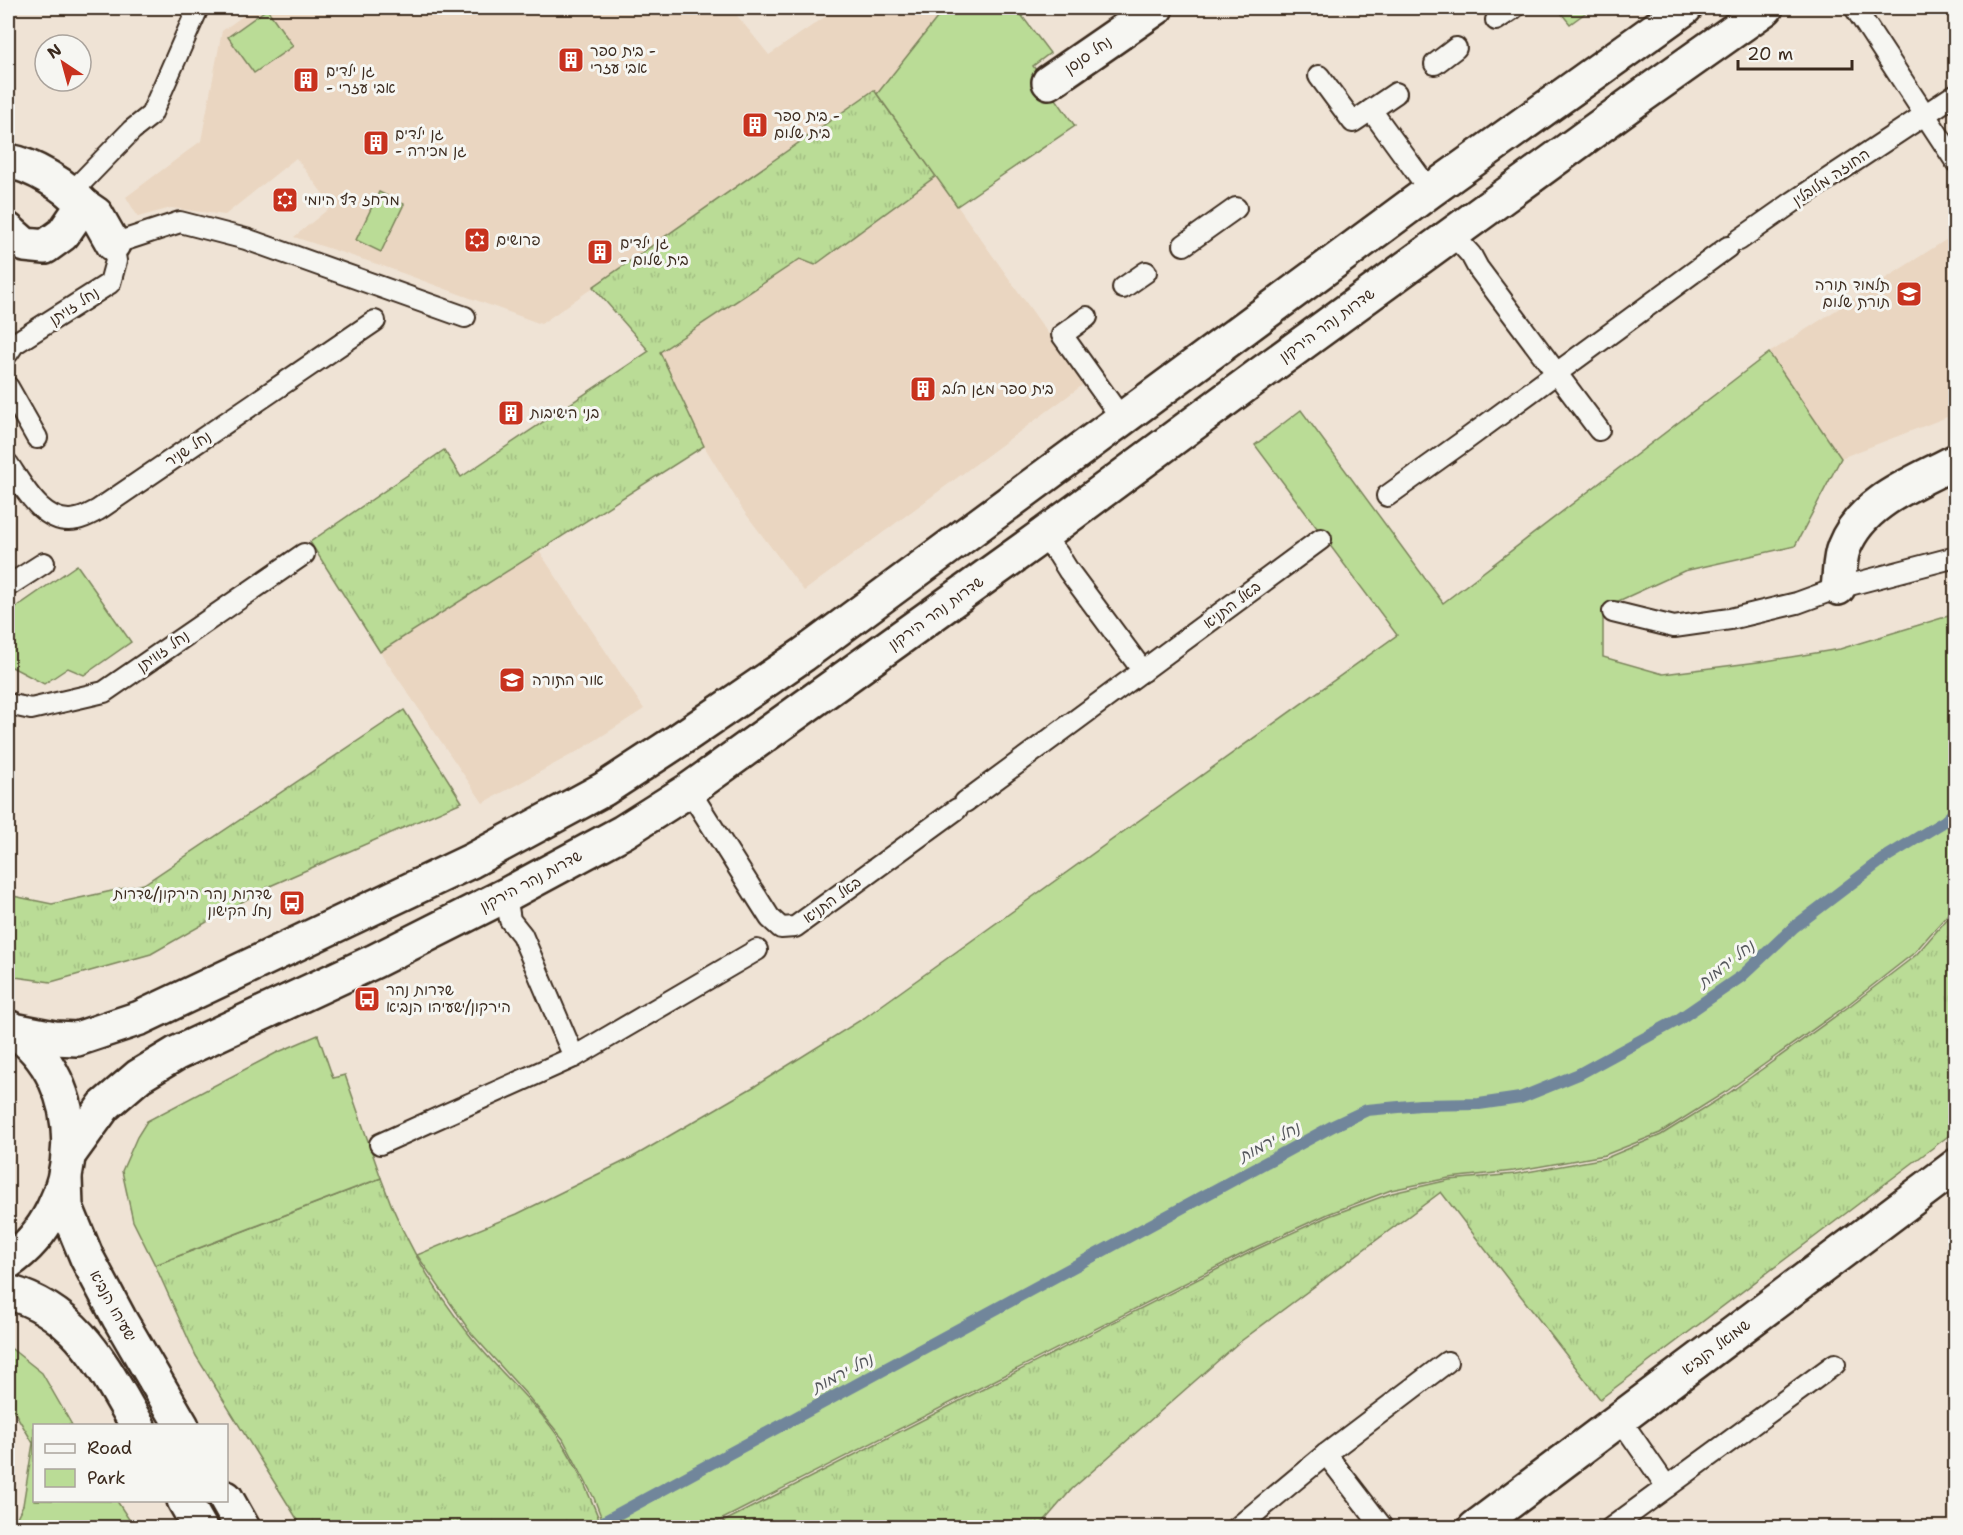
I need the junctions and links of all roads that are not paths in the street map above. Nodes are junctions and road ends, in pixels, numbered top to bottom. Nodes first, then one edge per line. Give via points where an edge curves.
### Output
1 (198, 8) edge
2 (1156, 8) edge
3 (1514, 8) edge
4 (1685, 8) edge
5 (1766, 8) edge
6 (1855, 8) edge
7 (1496, 20) dead end
8 (1456, 48) dead end
9 (1435, 64) dead end
10 (1319, 76) dead end
11 (1049, 82) dead end
12 (1396, 93) dead end
13 (1956, 94) edge
14 (1371, 110) junction
15 (1923, 114) junction
16 (8, 162) edge
17 (1956, 162) edge
18 (1430, 191) junction
19 (78, 198) junction
20 (1236, 208) dead end
21 (8, 230) edge
22 (1452, 234) junction
23 (113, 244) junction
24 (1184, 245) dead end
25 (1146, 272) dead end
26 (1124, 288) dead end
27 (465, 317) dead end
28 (1087, 317) dead end
29 (375, 321) dead end
30 (8, 354) edge
31 (1555, 373) junction
32 (8, 387) edge
33 (1122, 419) junction
34 (1599, 430) dead end
35 (37, 438) dead end
36 (1956, 461) edge
37 (8, 464) edge
38 (1387, 496) dead end
39 (1042, 536) junction
40 (1321, 538) dead end
41 (304, 554) dead end
42 (1956, 557) edge
43 (44, 563) dead end
44 (8, 586) edge
45 (1838, 588) junction
46 (1613, 612) dead end
47 (1143, 671) junction
48 (8, 704) edge
49 (689, 790) junction
50 (506, 895) junction
51 (757, 950) dead end
52 (10, 1028) edge
53 (574, 1057) junction
54 (380, 1144) dead end
55 (68, 1165) junction
56 (1956, 1166) edge
57 (8, 1262) edge
58 (8, 1292) edge
59 (1447, 1362) dead end
60 (1835, 1364) dead end
61 (177, 1417) edge
62 (1620, 1419) junction
63 (137, 1424) edge
64 (1326, 1454) junction
65 (1667, 1487) junction
66 (228, 1501) edge
67 (185, 1502) edge
68 (200, 1527) edge
69 (243, 1527) edge
70 (1237, 1527) edge
71 (1383, 1527) edge
72 (1475, 1527) edge
73 (1611, 1527) edge

1 - 19 lane via 151,115 132,130
2 - 11 main road, נחל סנסן
3 - 7 lane
4 - 18 main road
5 - 22 main road, שדרות נהר הירקון
6 - 15 lane
8 - 9 lane
10 - 14 lane via 1353,122
12 - 14 lane
13 - 15 lane, החוזה מלובלין
14 - 18 lane
15 - 17 lane
15 - 31 lane, החוזה מלובלין via 1733,244
16 - 19 main road via 22,164
18 - 33 main road
19 - 21 main road via 63,234 45,247 26,245
19 - 23 main road via 96,214
20 - 24 lane
22 - 31 lane
22 - 39 main road, שדרות נהר הירקון
23 - 27 lane via 180,222 246,239
23 - 30 lane, נחל זויתן via 116,261 110,283 14,344
25 - 26 lane
28 - 33 lane via 1062,335
29 - 37 lane, נחל שניר via 98,510 76,520 54,517 34,501
31 - 34 lane
31 - 38 lane, החוזה מלובלין
32 - 35 lane
33 - 52 main road via 793,662 604,789 541,825 140,1018 77,1039
36 - 45 main road via 1872,508 1849,536 1843,550
39 - 47 lane
39 - 49 main road, שדרות נהר הירקון
40 - 47 lane, באל התניא
41 - 48 lane, נחל זוויתן via 104,692 31,709
42 - 45 lane
43 - 44 lane
45 - 46 lane via 1797,603 1730,619 1674,627
47 - 49 lane, באל התניא via 795,927 781,928 770,918
49 - 50 main road, שדרות נהר הירקון via 623,832
50 - 53 lane via 510,920 522,935
50 - 55 main road, שדרות נהר הירקון via 177,1053 139,1076 104,1106
51 - 53 lane
52 - 55 main road, ישעיהו הנביא via 39,1055 60,1092 66,1112
53 - 54 lane
55 - 57 main road via 59,1197 39,1232
55 - 61 main road, ישעיהו הנביא via 66,1208 87,1258
56 - 62 main road, שמואל הנביא
58 - 63 main road via 44,1307 77,1332
59 - 64 lane
60 - 65 lane
62 - 65 lane
62 - 72 main road, שמואל הנביא
64 - 70 lane
64 - 71 lane
65 - 73 lane
66 - 69 main road
67 - 68 main road

